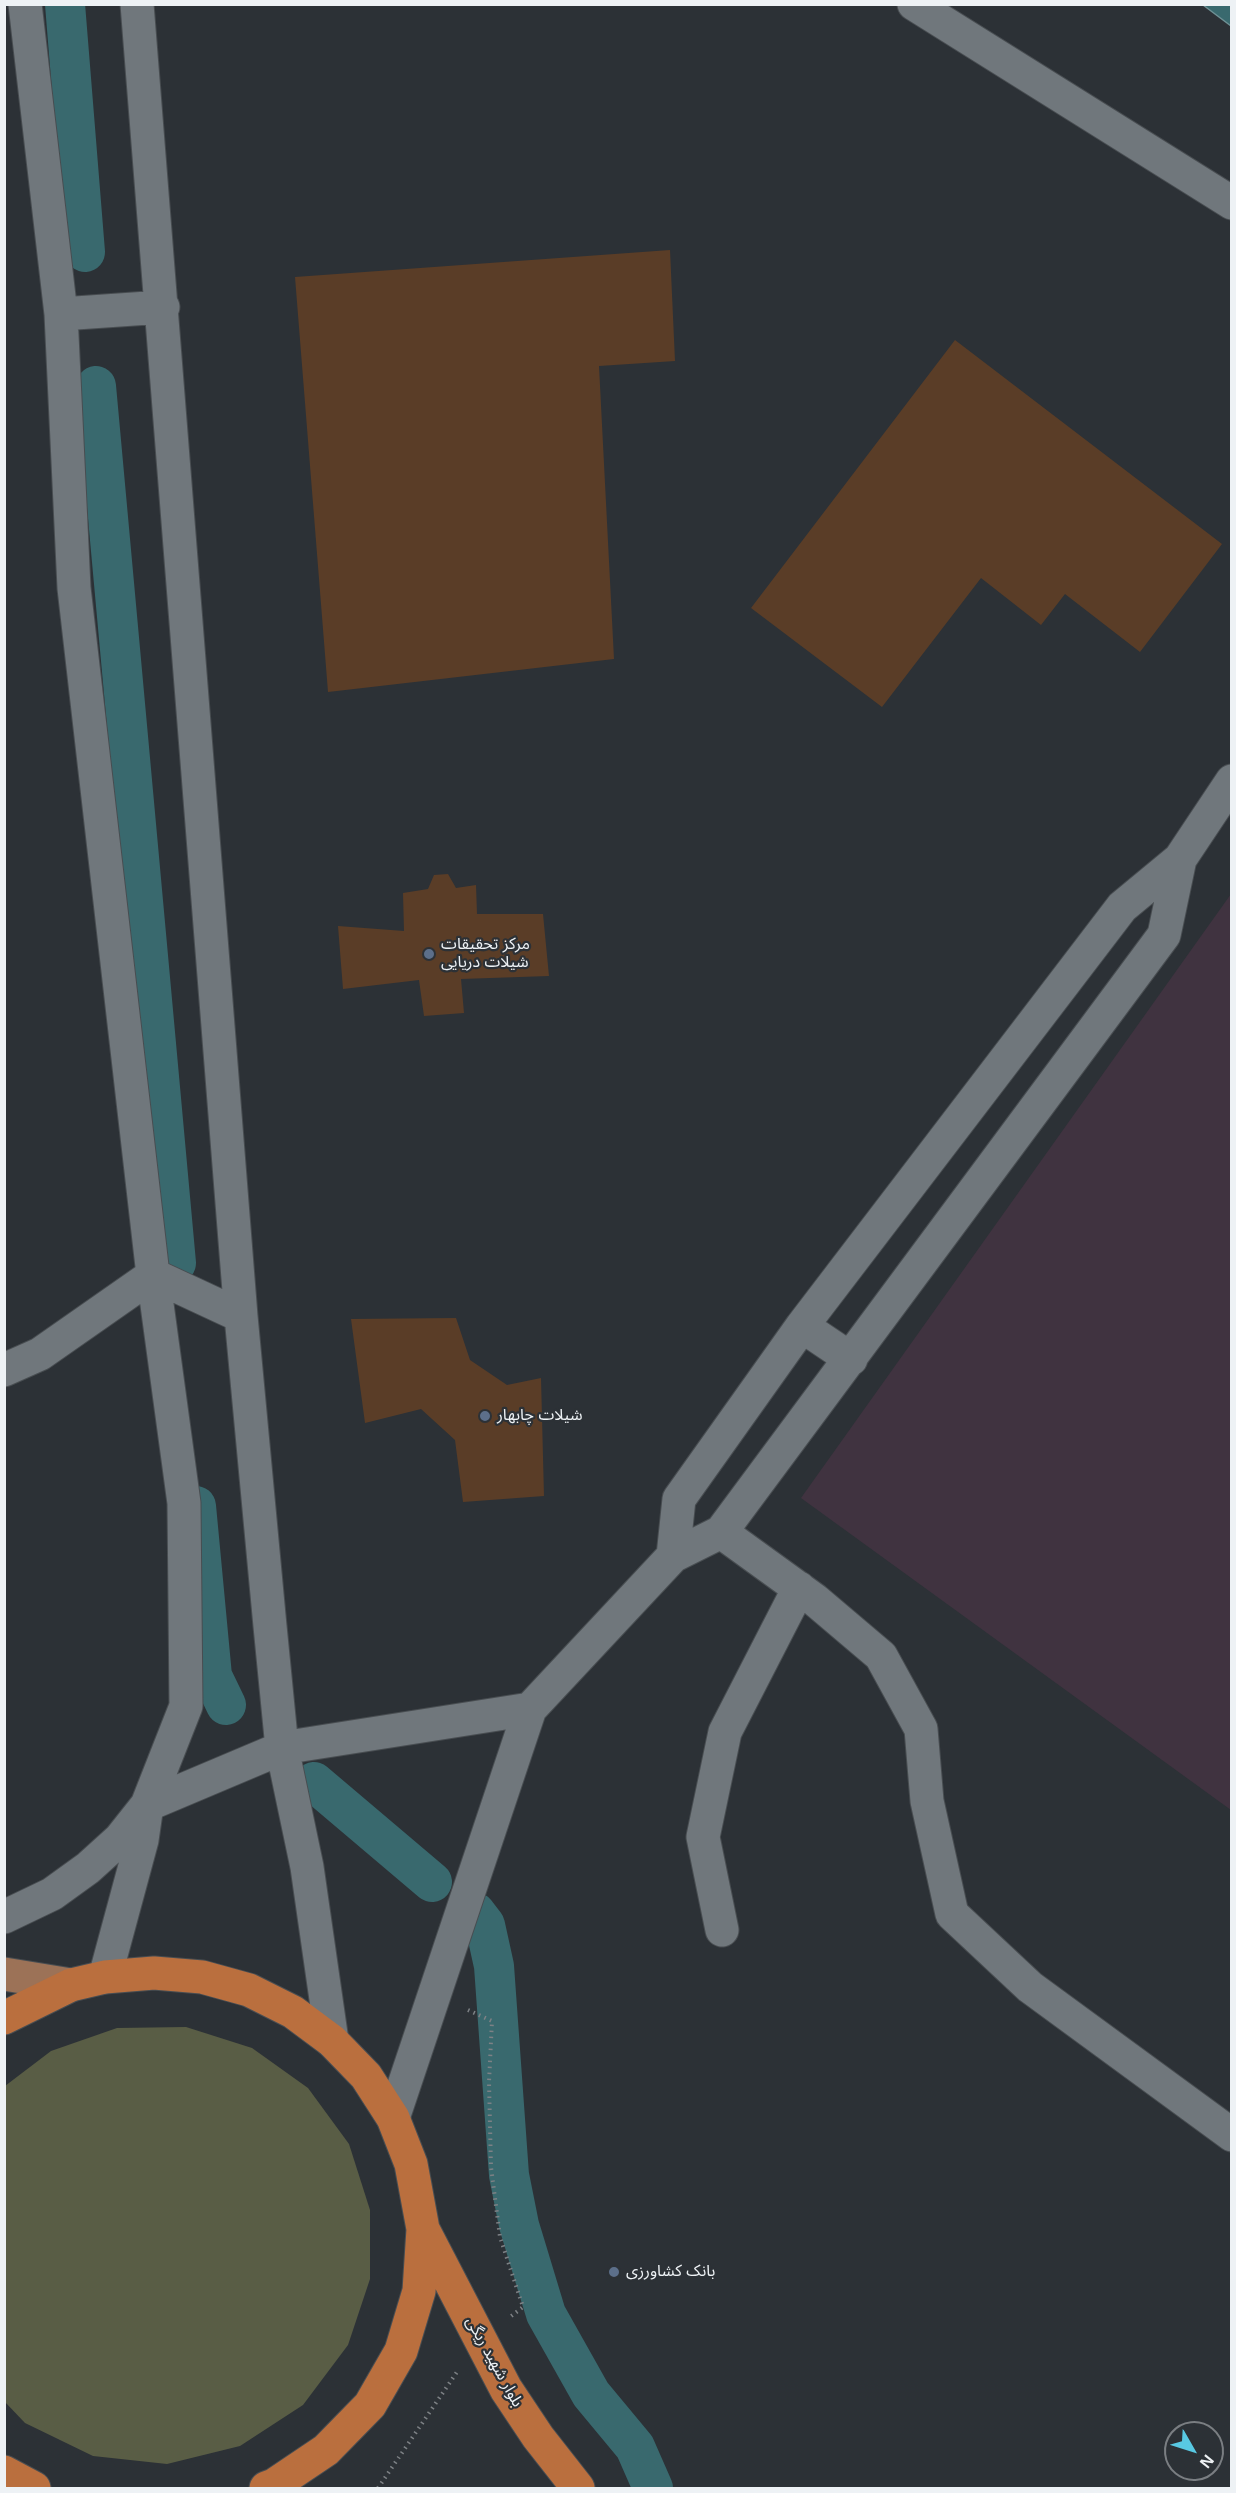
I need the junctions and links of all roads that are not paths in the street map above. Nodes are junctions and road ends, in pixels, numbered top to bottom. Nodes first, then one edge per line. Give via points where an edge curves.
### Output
1 (25, 4) edge
2 (137, 4) edge
3 (914, 4) edge
4 (1232, 203) edge
5 (163, 307) junction
6 (62, 314) junction
7 (1232, 781) edge
8 (1180, 859) junction
9 (153, 1275) junction
10 (241, 1316) junction
11 (802, 1326) junction
12 (851, 1359) junction
13 (4, 1370) edge
14 (721, 1532) junction
15 (673, 1557) junction
16 (799, 1588) junction
17 (530, 1709) junction
18 (282, 1748) junction
19 (147, 1805) junction
20 (4, 1917) edge
21 (722, 1930) dead end
22 (4, 1974) edge
23 (105, 1977) junction
24 (71, 1985) junction
25 (4, 2018) edge
26 (332, 2040) junction
27 (393, 2118) junction
28 (1232, 2135) edge
29 (423, 2229) junction
30 (4, 2472) edge
31 (34, 2488) edge
32 (266, 2488) edge
33 (578, 2488) edge

1 - 6 street
2 - 5 street
3 - 4 street
5 - 6 street
5 - 10 street
6 - 9 street via 74,588
7 - 8 street
8 - 11 street via 1122,907
8 - 12 street via 1164,935
9 - 10 street
9 - 13 street via 40,1354
9 - 19 street via 184,1503 186,1706
10 - 18 street
11 - 12 street
11 - 15 street via 679,1499
12 - 14 street
14 - 15 street
14 - 16 street
15 - 17 street
16 - 21 street via 725,1732 703,1837
16 - 28 street via 881,1656 921,1729 927,1801 952,1914 1030,1988
17 - 18 street
17 - 27 street
18 - 19 street
18 - 26 street via 307,1867
19 - 20 street via 120,1839 88,1868 52,1894
19 - 23 street
22 - 24 main road
23 - 24 highway
23 - 26 highway via 154,1973 202,1977 240,1988 293,2012
24 - 25 highway
26 - 27 highway via 366,2076
27 - 29 highway via 411,2164
29 - 32 highway via 419,2291 401,2351 370,2405 326,2450
29 - 33 highway, بلوار شهید ریگی via 506,2389
30 - 31 highway

